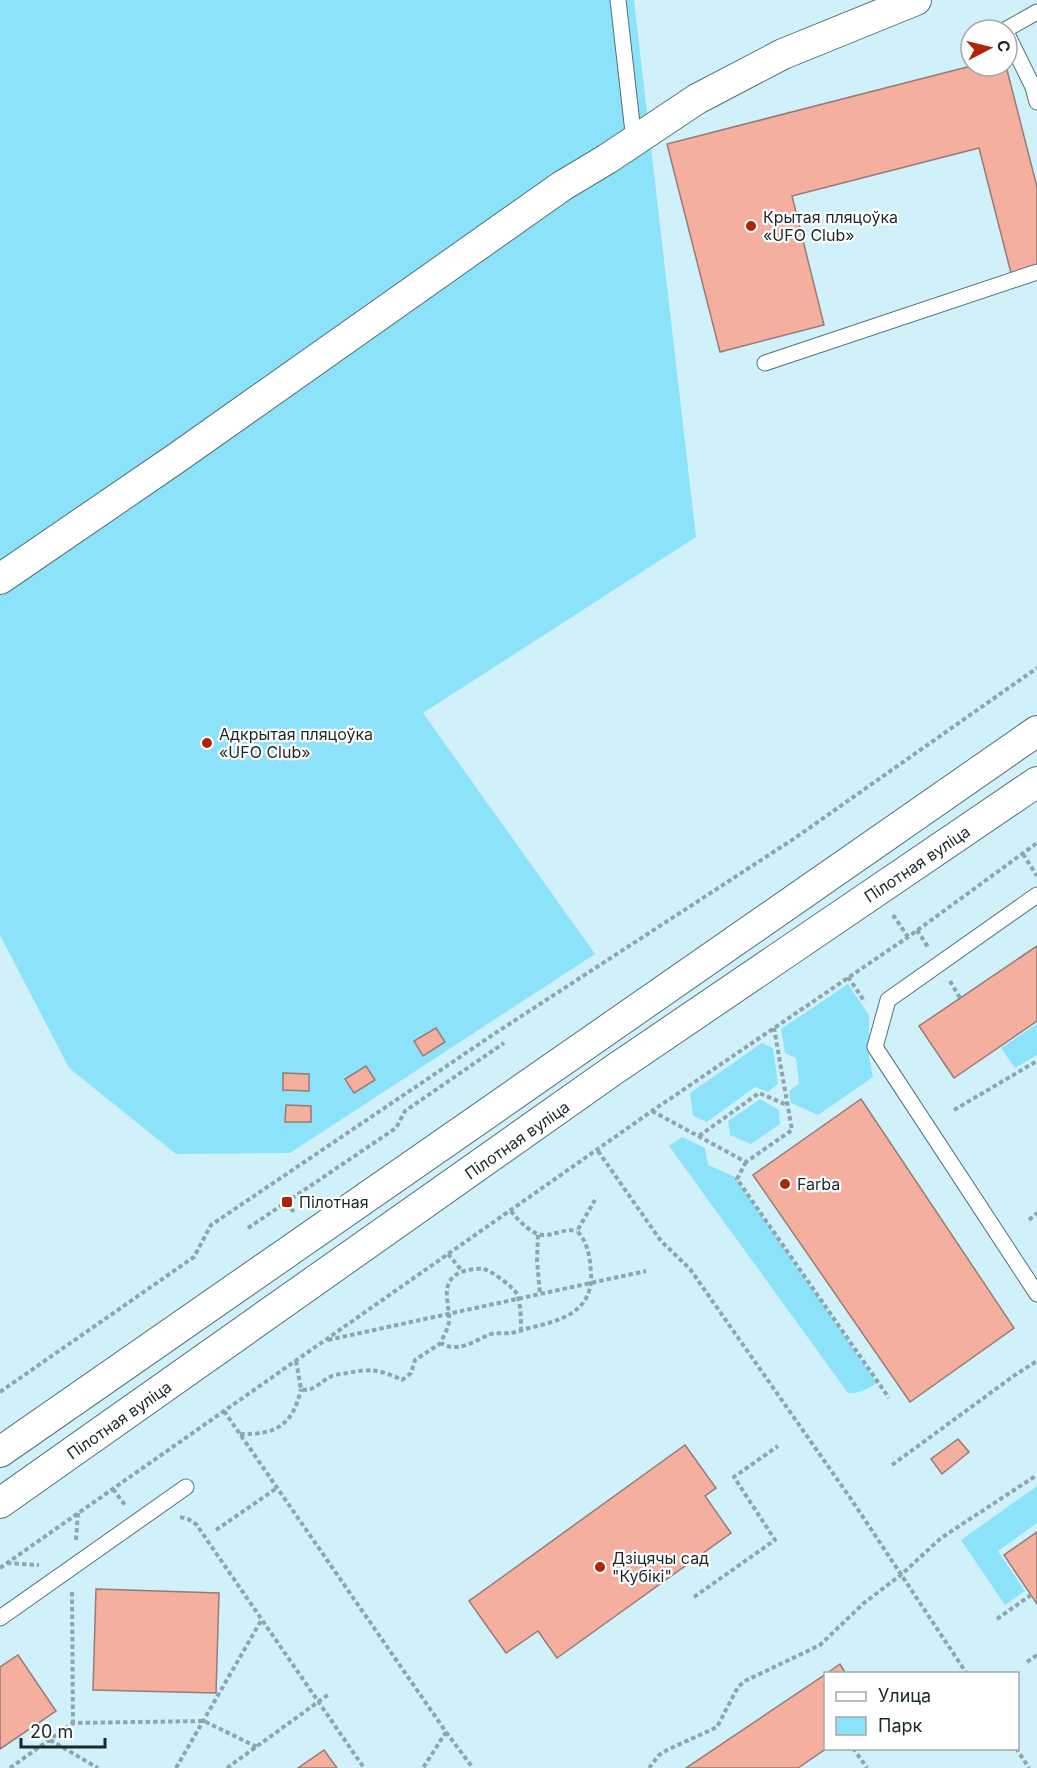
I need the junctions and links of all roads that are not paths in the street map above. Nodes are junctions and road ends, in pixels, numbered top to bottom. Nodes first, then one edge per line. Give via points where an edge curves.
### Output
1 (618, 0) edge
2 (916, 0) edge
3 (1037, 12) edge
4 (1019, 24) edge
5 (1019, 58) edge
6 (1036, 92) edge
7 (634, 141) junction
8 (1037, 272) edge
9 (765, 363) dead end
10 (0, 579) edge
11 (1037, 731) edge
12 (1037, 782) edge
13 (1037, 895) edge
14 (591, 1041) junction
15 (612, 1071) junction
16 (1037, 1294) edge
17 (0, 1452) edge
18 (186, 1487) dead end
19 (0, 1503) edge
20 (0, 1618) edge

1 - 7 lane
2 - 7 street via 783,54 697,99
3 - 4 lane
5 - 6 lane
7 - 10 street via 562,186
8 - 9 lane
11 - 14 street
12 - 15 street, Пілотная вуліца
13 - 16 lane via 888,999 875,1047
14 - 15 street
14 - 17 street
15 - 19 street, Пілотная вуліца
18 - 20 lane

